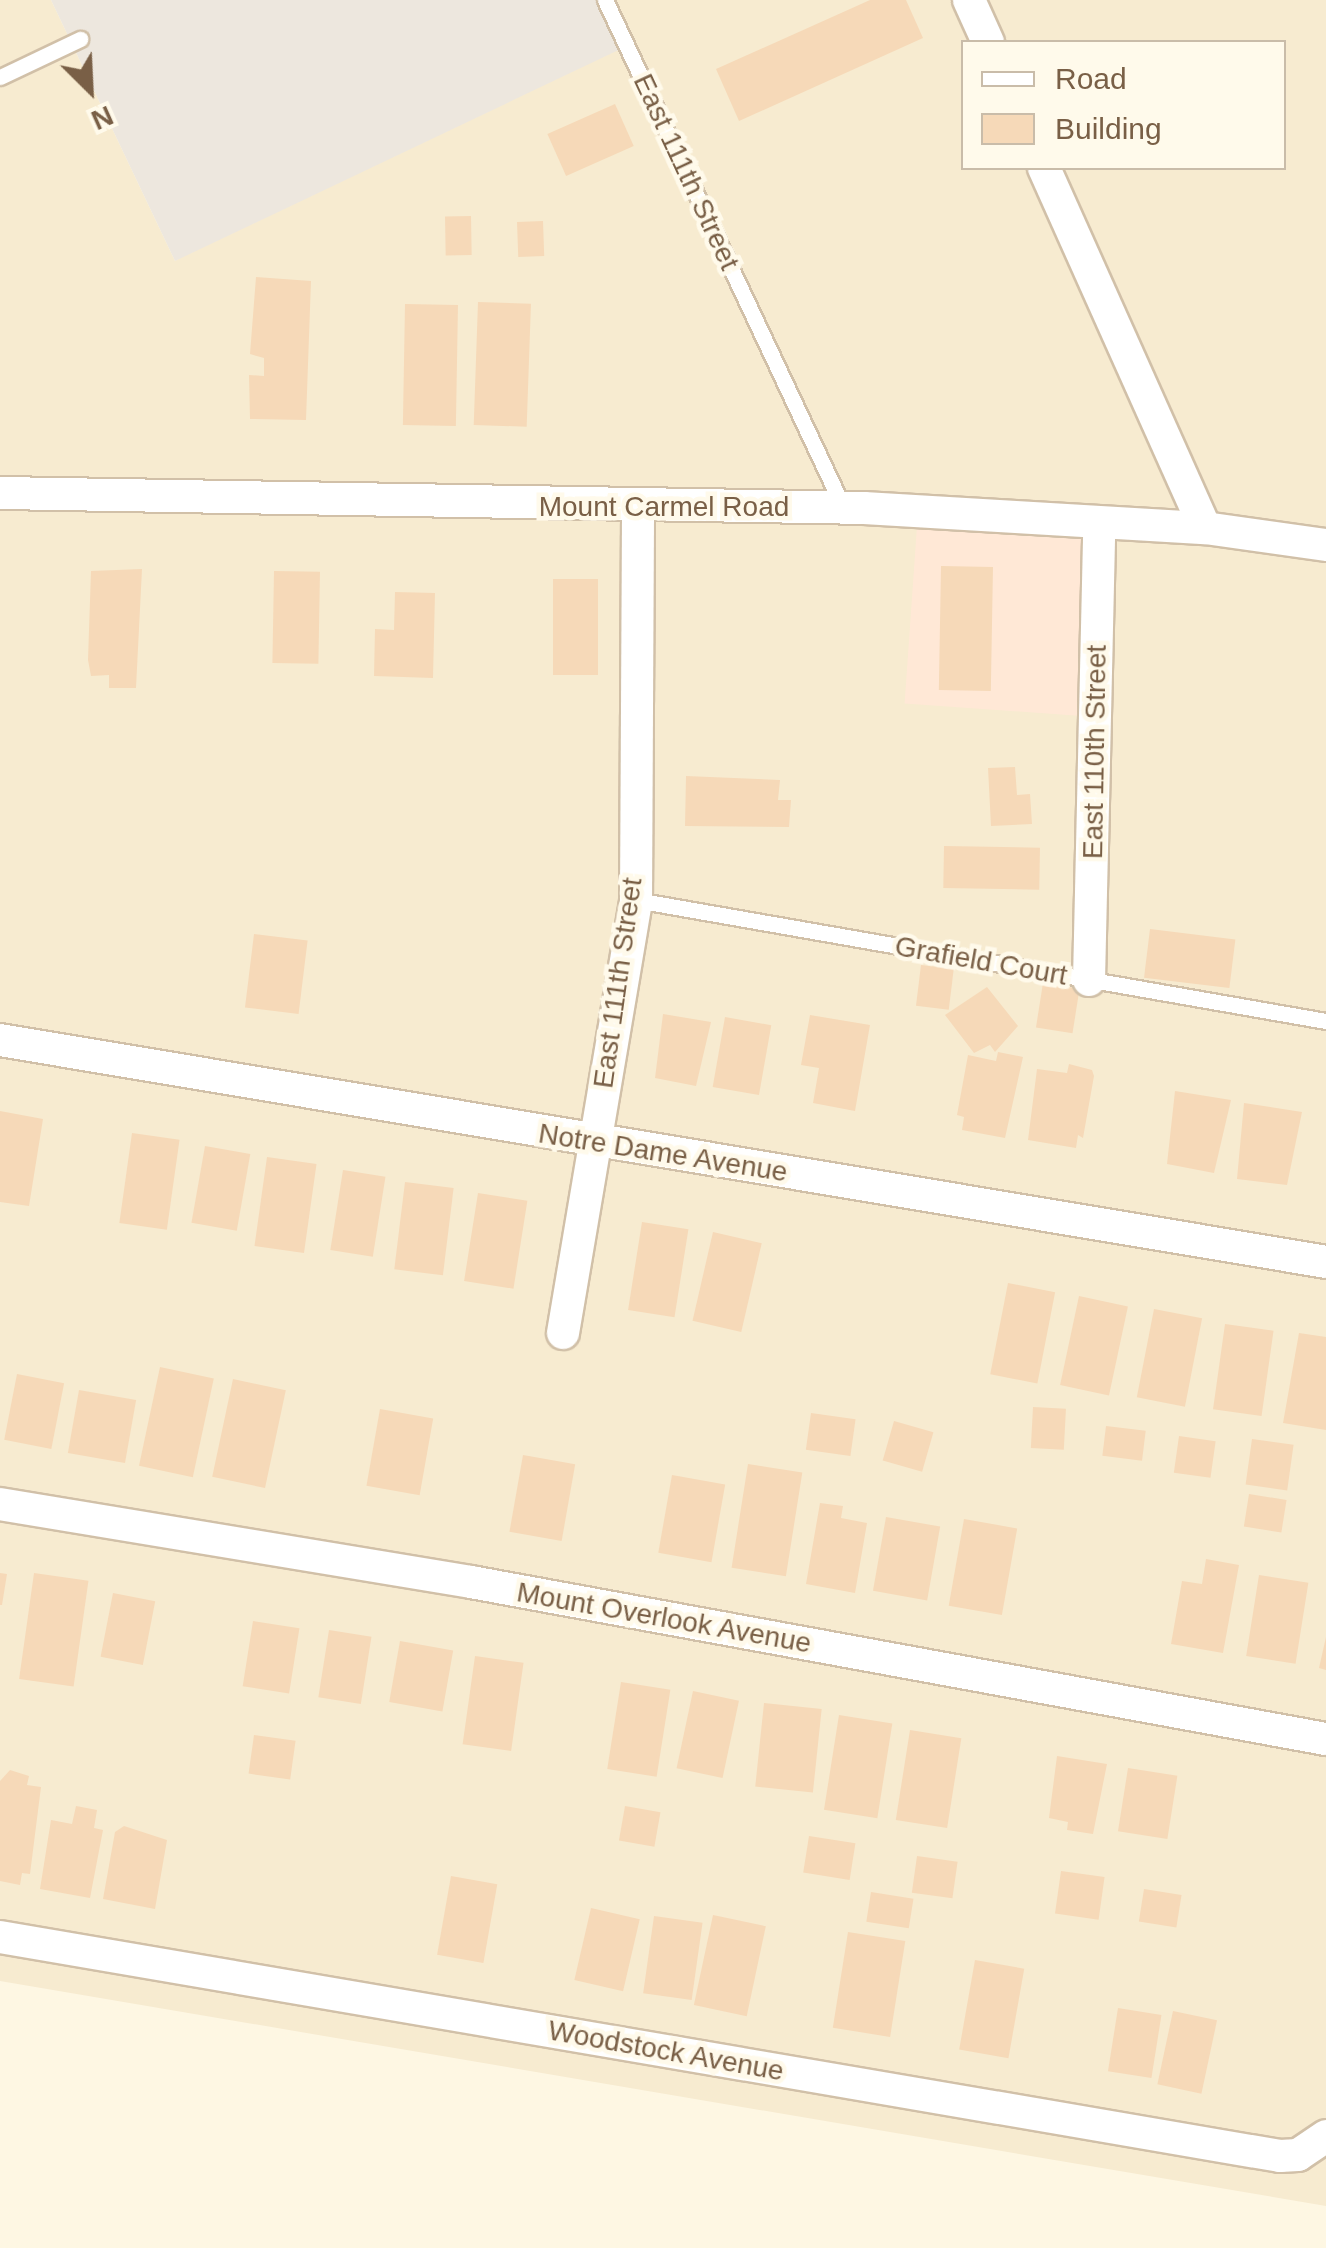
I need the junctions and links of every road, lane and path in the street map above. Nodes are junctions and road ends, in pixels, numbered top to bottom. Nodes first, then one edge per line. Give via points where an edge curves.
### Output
1 (605, 0) edge
2 (969, 0) edge
3 (80, 39) dead end
4 (987, 40) edge
5 (0, 76) edge
6 (1045, 170) edge
7 (0, 493) edge
8 (638, 508) junction
9 (843, 508) junction
10 (1100, 525) junction
11 (1205, 528) junction
12 (1326, 545) edge
13 (636, 900) junction
14 (1090, 980) junction
15 (1326, 1021) edge
16 (0, 1040) edge
17 (594, 1142) junction
18 (1326, 1262) edge
19 (563, 1334) dead end
20 (0, 1504) edge
21 (1326, 1739) edge
22 (0, 1936) edge
23 (1326, 2136) edge

1 - 9 lane, East 111th Street
2 - 4 street
3 - 5 lane
6 - 11 street
7 - 8 street, Mount Carmel Road
8 - 9 street, Mount Carmel Road
8 - 13 street, East 111th Street
9 - 10 street, Mount Carmel Road
10 - 11 street, Mount Carmel Road
10 - 14 street, East 110th Street
11 - 12 street, Mount Carmel Road
13 - 14 lane, Grafield Court
13 - 17 street, East 111th Street
14 - 15 lane, Grafield Court
16 - 17 street, Notre Dame Avenue
17 - 18 street, Notre Dame Avenue
17 - 19 street, East 111th Street
20 - 21 street, Mount Overlook Avenue via 471,1582
22 - 23 street, Woodstock Avenue via 1280,2156 1298,2155

